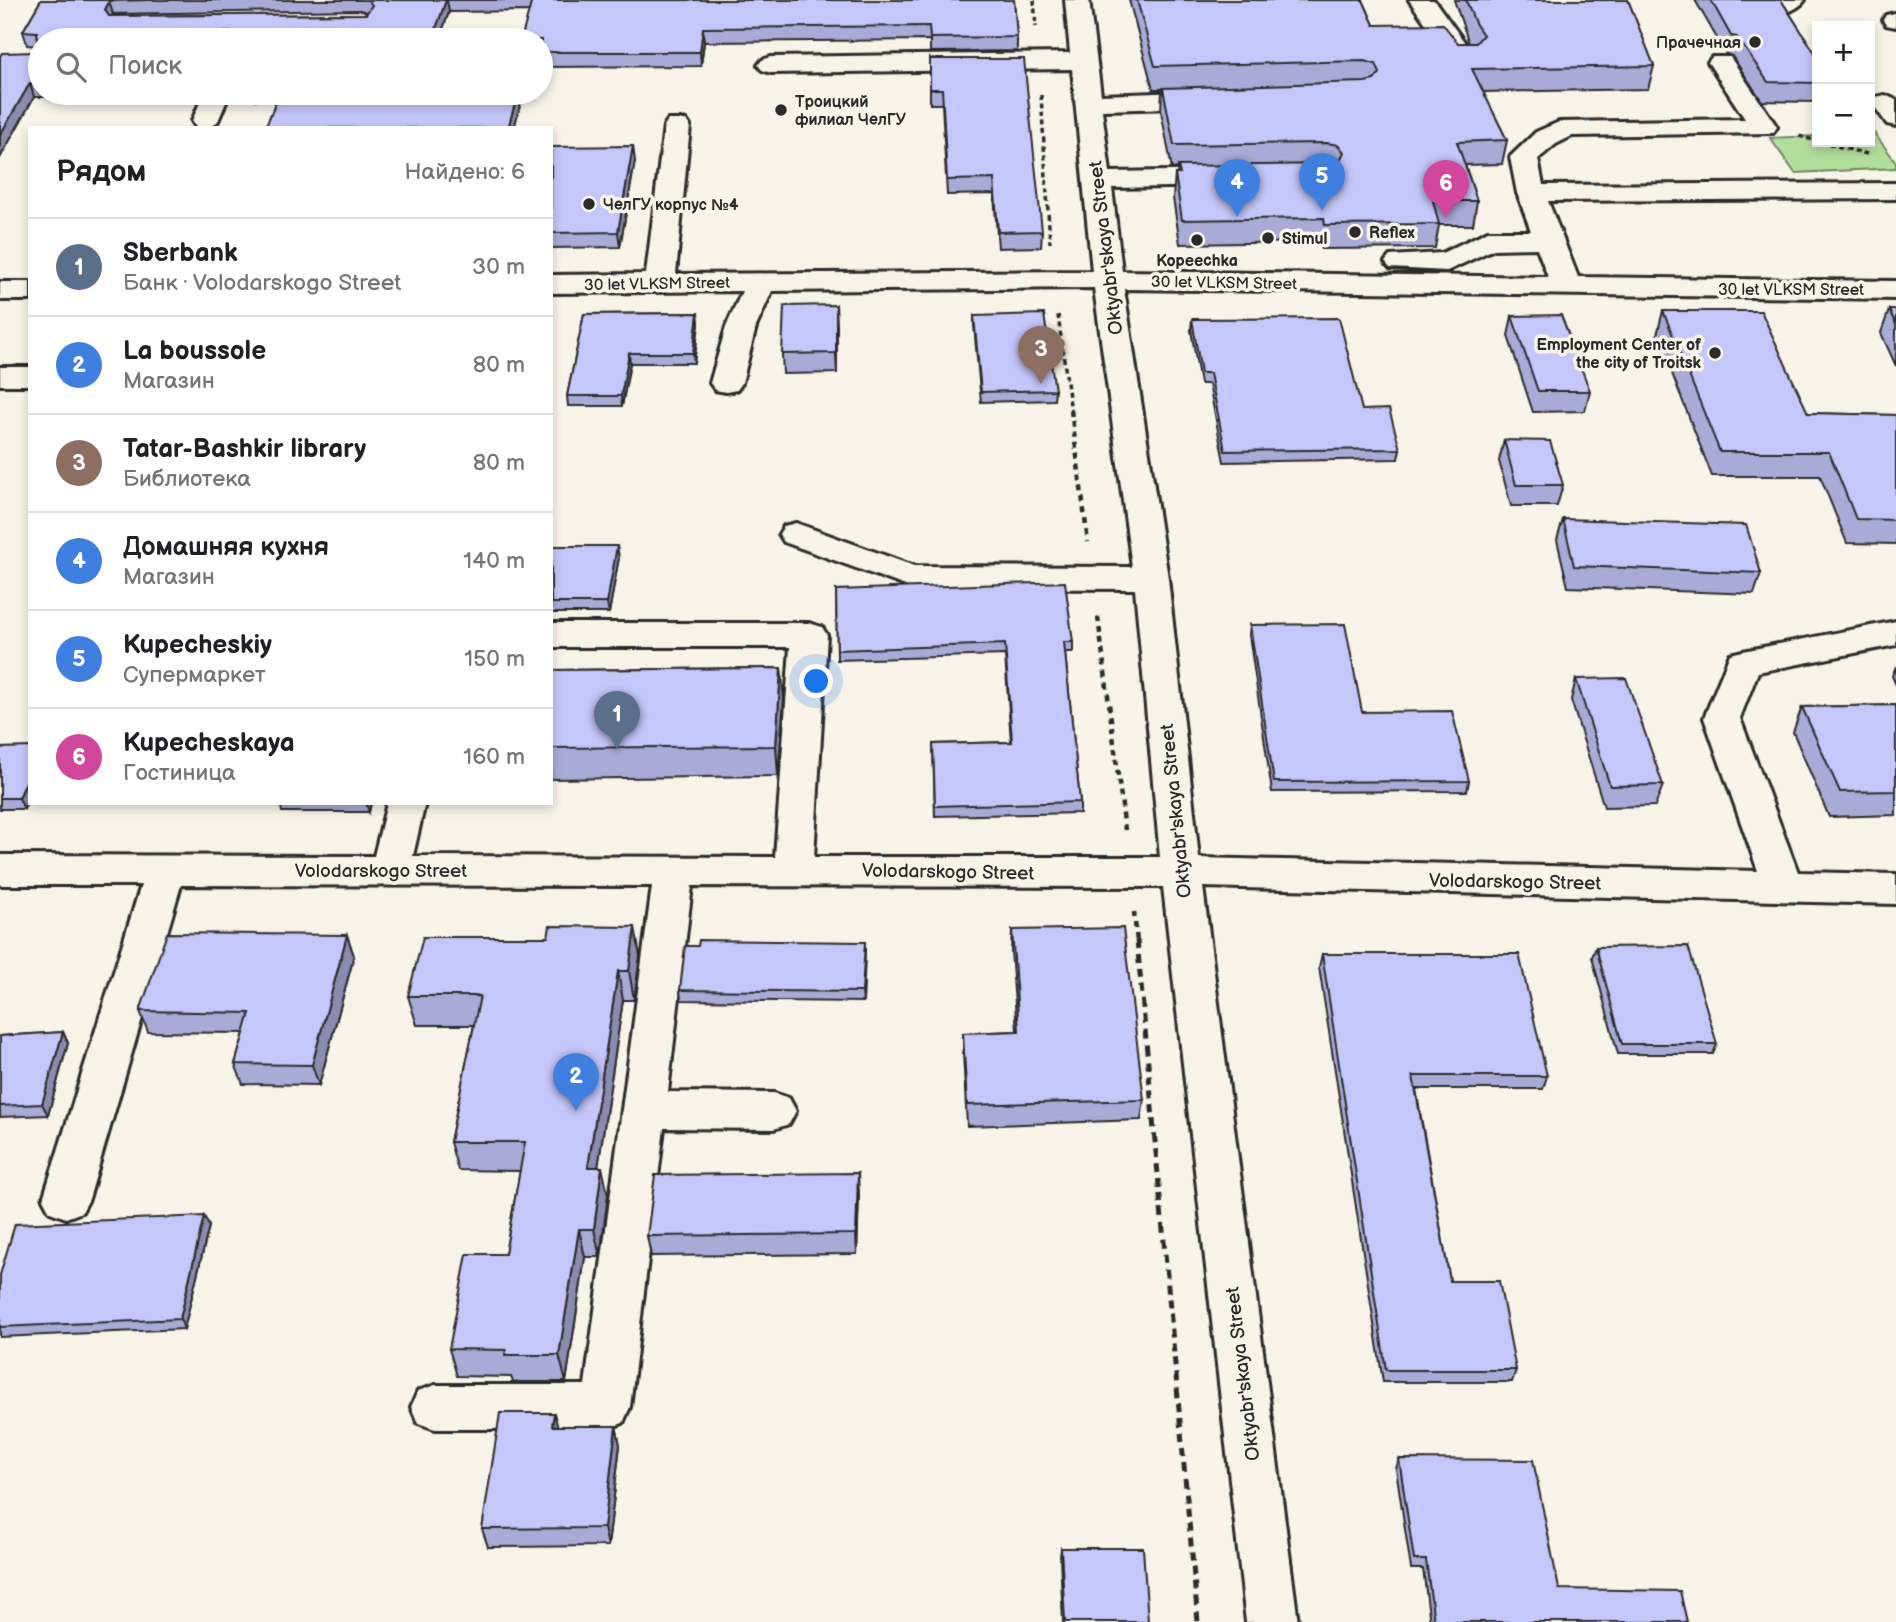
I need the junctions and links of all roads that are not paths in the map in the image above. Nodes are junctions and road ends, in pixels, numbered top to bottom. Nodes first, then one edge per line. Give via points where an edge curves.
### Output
1 (1077, 0) edge
2 (1421, 0) edge
3 (1793, 0) edge
4 (1766, 10) edge
5 (1463, 58) edge
6 (1084, 61) junction
7 (1721, 62) dead end
8 (771, 65) dead end
9 (1238, 98) edge
10 (1089, 103) junction
11 (212, 105) edge
12 (205, 121) dead end
13 (677, 126) dead end
14 (1255, 178) edge
15 (1097, 180) junction
16 (1896, 191) edge
17 (1531, 193) junction
18 (1550, 239) junction
19 (1329, 261) dead end
20 (1108, 280) junction
21 (761, 282) junction
22 (660, 283) junction
23 (553, 284) edge
24 (1567, 288) junction
25 (1896, 290) edge
26 (0, 376) edge
27 (28, 376) edge
28 (726, 383) dead end
29 (796, 534) dead end
30 (1151, 578) junction
31 (1896, 633) edge
32 (553, 635) edge
33 (406, 805) edge
34 (0, 870) edge
35 (390, 870) junction
36 (794, 870) junction
37 (165, 871) junction
38 (674, 871) junction
39 (1181, 873) junction
40 (1784, 888) junction
41 (1896, 889) edge
42 (644, 1110) junction
43 (774, 1111) dead end
44 (66, 1199) dead end
45 (435, 1407) dead end
46 (1272, 1622) edge

1 - 6 street, Oktyabr'skaya Street
2 - 5 street
3 - 4 street
6 - 8 street
6 - 10 street, Oktyabr'skaya Street
7 - 17 street via 1764,127 1568,128 1546,138 1524,157
9 - 10 street
10 - 15 street, Oktyabr'skaya Street
11 - 12 street
13 - 22 street
14 - 15 street
15 - 20 street, Oktyabr'skaya Street
16 - 17 street
17 - 18 street
18 - 19 street via 1489,240 1447,262
18 - 24 street
20 - 21 street, 30 let VLKSM Street
20 - 24 street, 30 let VLKSM Street
20 - 30 street, Oktyabr'skaya Street
21 - 22 street, 30 let VLKSM Street
21 - 28 street via 741,327
22 - 23 street, 30 let VLKSM Street
24 - 25 street, 30 let VLKSM Street
26 - 27 street
29 - 30 street via 911,577
30 - 39 street, Oktyabr'skaya Street
31 - 40 street via 1743,663 1722,718
32 - 36 street via 809,635
33 - 35 street
34 - 37 street, Volodarskogo Street
35 - 37 street, Volodarskogo Street
35 - 38 street, Volodarskogo Street
36 - 38 street, Volodarskogo Street
36 - 39 street, Volodarskogo Street
37 - 44 street
38 - 42 street
39 - 40 street, Volodarskogo Street
39 - 46 street, Oktyabr'skaya Street
40 - 41 street, Volodarskogo Street
42 - 43 street
42 - 45 street via 606,1407

